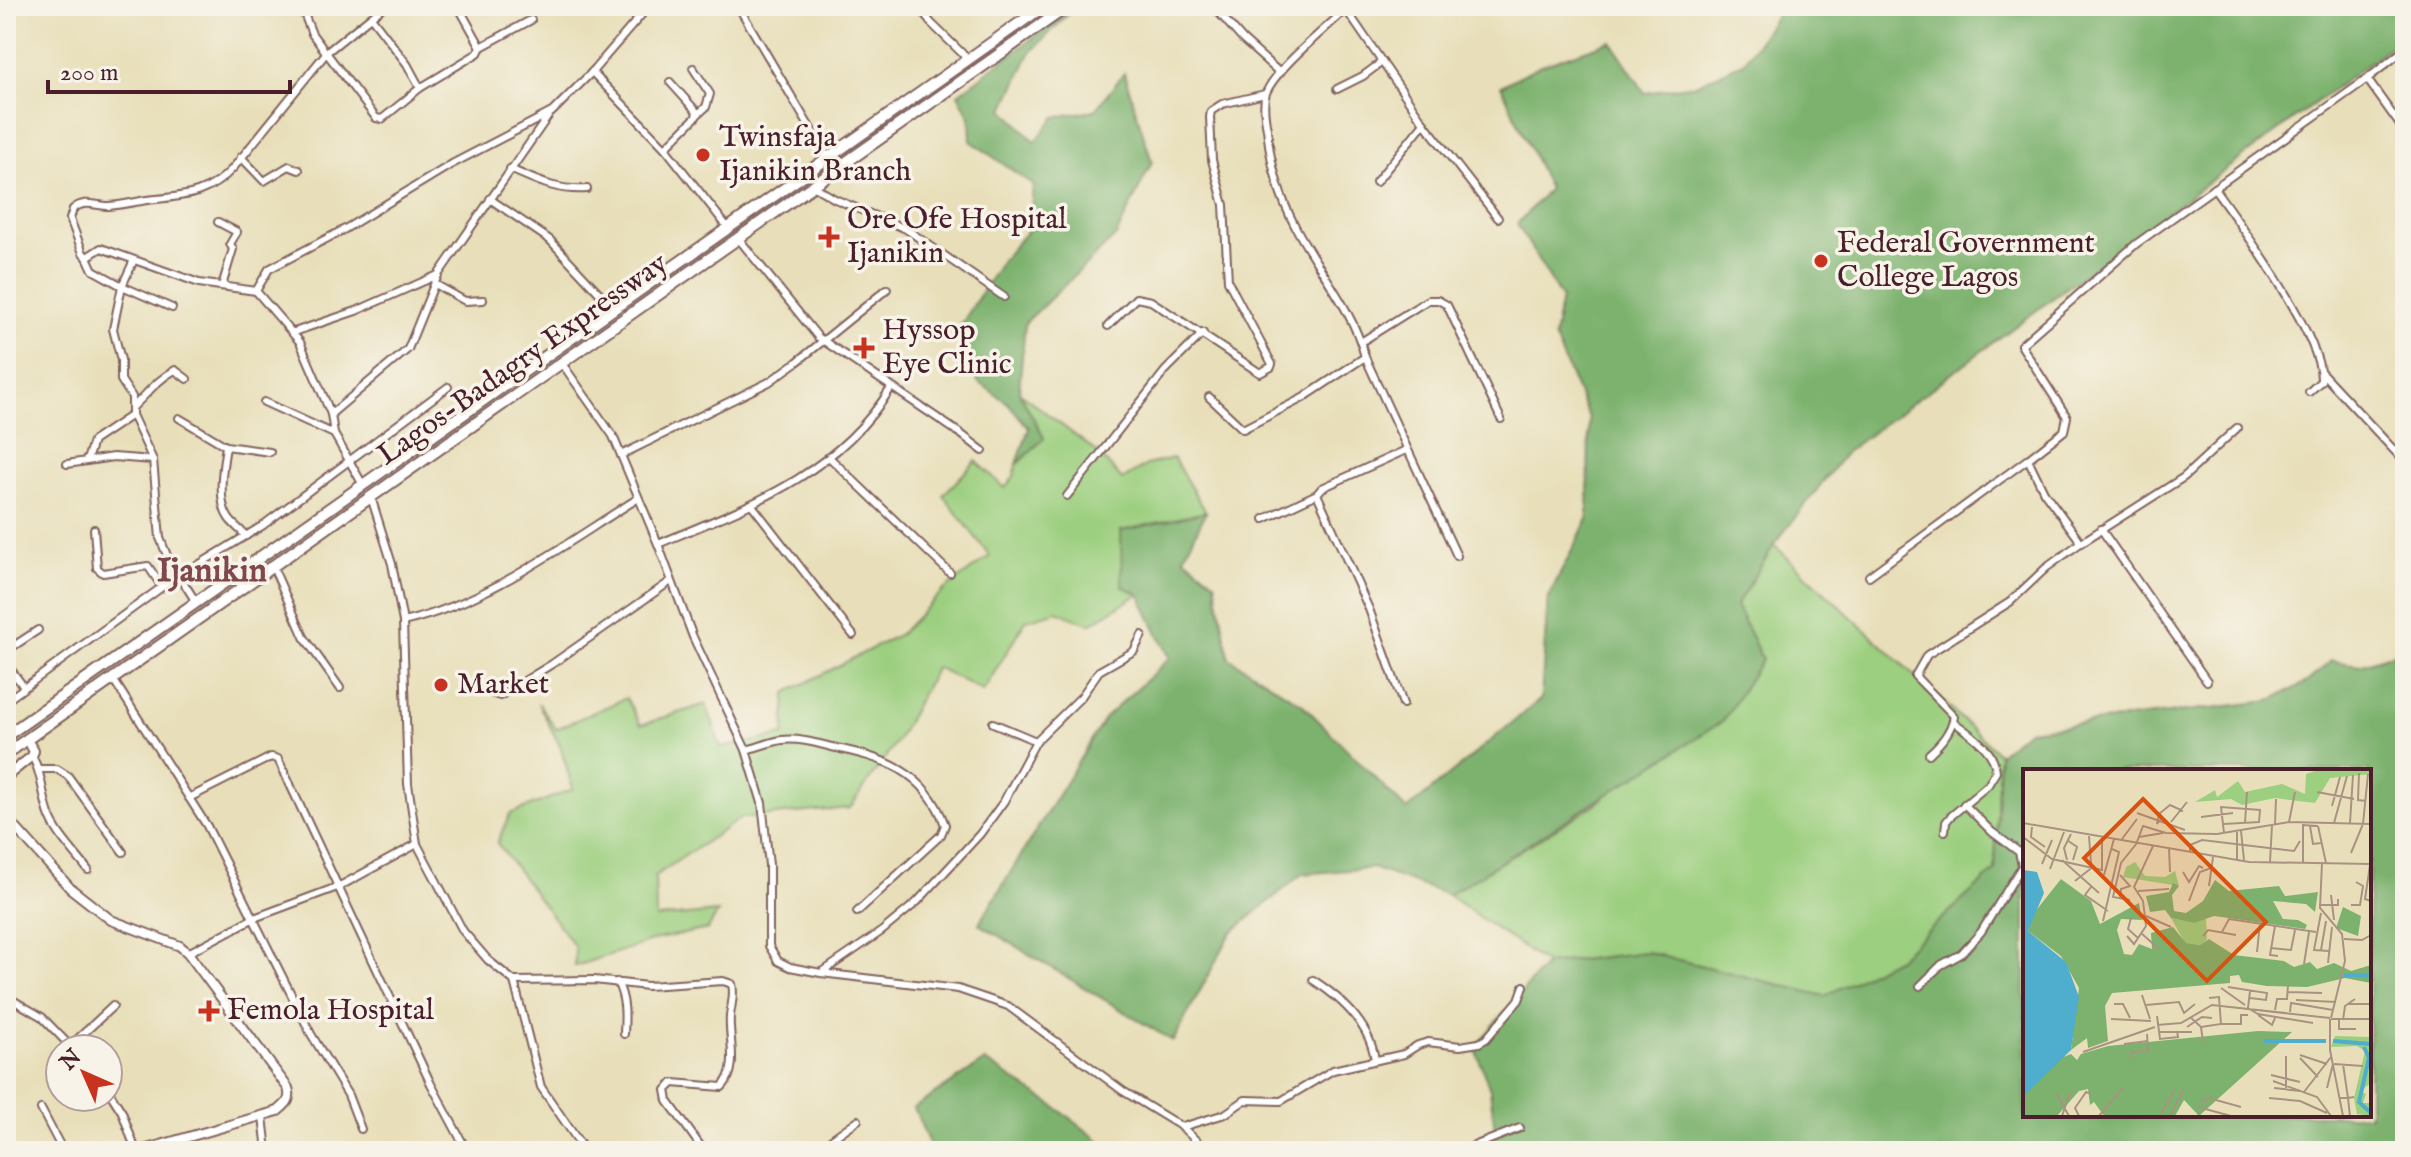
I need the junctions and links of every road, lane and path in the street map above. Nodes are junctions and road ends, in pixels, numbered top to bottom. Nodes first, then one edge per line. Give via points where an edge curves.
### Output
1 (301, 6) edge
2 (384, 6) edge
3 (458, 6) edge
4 (649, 6) edge
5 (738, 6) edge
6 (920, 6) edge
7 (1044, 6) edge
8 (1068, 6) edge
9 (1213, 6) edge
10 (1345, 8) edge
11 (371, 17) junction
12 (531, 20) dead end
13 (481, 47) junction
14 (2405, 49) edge
15 (327, 52) junction
16 (969, 61) junction
17 (1382, 62) junction
18 (693, 68) dead end
19 (592, 72) junction
20 (1280, 73) junction
21 (2367, 79) junction
22 (670, 82) dead end
23 (420, 88) junction
24 (1337, 89) dead end
25 (1265, 94) junction
26 (552, 112) junction
27 (697, 115) junction
28 (1424, 123) junction
29 (2405, 132) edge
30 (665, 148) junction
31 (241, 157) junction
32 (829, 159) junction
33 (510, 169) junction
34 (299, 170) dead end
35 (1376, 182) dead end
36 (813, 186) junction
37 (2214, 188) junction
38 (587, 189) dead end
39 (490, 199) junction
40 (1498, 218) dead end
41 (218, 222) dead end
42 (729, 229) junction
43 (738, 238) junction
44 (87, 257) junction
45 (134, 260) junction
46 (438, 275) junction
47 (435, 284) junction
48 (122, 286) junction
49 (222, 286) junction
50 (887, 289) dead end
51 (256, 291) junction
52 (1004, 297) dead end
53 (483, 300) dead end
54 (172, 308) dead end
55 (614, 309) junction
56 (1108, 326) dead end
57 (294, 332) junction
58 (1203, 333) junction
59 (822, 340) junction
60 (1361, 342) junction
61 (1365, 357) junction
62 (561, 362) junction
63 (2322, 373) junction
64 (187, 379) dead end
65 (448, 387) dead end
66 (891, 388) junction
67 (2309, 392) dead end
68 (1209, 397) dead end
69 (264, 402) dead end
70 (132, 411) junction
71 (331, 414) junction
72 (179, 418) dead end
73 (1501, 419) dead end
74 (2237, 428) dead end
75 (334, 434) junction
76 (226, 446) junction
77 (1406, 450) junction
78 (983, 451) dead end
79 (270, 452) dead end
80 (621, 455) junction
81 (830, 458) junction
82 (2028, 459) junction
83 (87, 460) junction
84 (153, 460) junction
85 (351, 461) junction
86 (2405, 462) edge
87 (67, 464) dead end
88 (363, 485) junction
89 (1317, 494) junction
90 (1067, 496) dead end
91 (371, 497) junction
92 (637, 499) junction
93 (752, 505) junction
94 (1264, 519) dead end
95 (94, 529) dead end
96 (2101, 529) junction
97 (246, 536) junction
98 (658, 544) junction
99 (2079, 544) junction
100 (1457, 556) dead end
101 (273, 567) junction
102 (950, 573) dead end
103 (181, 576) junction
104 (1869, 576) dead end
105 (671, 581) junction
106 (162, 587) junction
107 (196, 602) junction
108 (403, 622) junction
109 (38, 630) dead end
110 (853, 635) dead end
111 (1142, 635) dead end
112 (6, 651) edge
113 (6, 663) edge
114 (113, 679) junction
115 (2207, 681) dead end
116 (23, 686) junction
117 (486, 687) dead end
118 (340, 688) dead end
119 (6, 701) edge
120 (1403, 704) dead end
121 (1953, 721) junction
122 (993, 723) dead end
123 (6, 735) edge
124 (27, 740) junction
125 (1036, 741) junction
126 (746, 750) junction
127 (6, 754) edge
128 (1929, 754) dead end
129 (32, 756) junction
130 (40, 769) junction
131 (6, 777) edge
132 (189, 798) junction
133 (1964, 804) junction
134 (6, 817) edge
135 (1945, 831) dead end
136 (417, 844) junction
137 (123, 852) dead end
138 (88, 870) dead end
139 (340, 886) junction
140 (857, 912) dead end
141 (254, 918) junction
142 (188, 953) junction
143 (821, 973) junction
144 (1313, 980) dead end
145 (514, 981) junction
146 (617, 982) junction
147 (1524, 986) dead end
148 (1920, 986) dead end
149 (6, 996) edge
150 (113, 1006) dead end
151 (57, 1033) edge
152 (87, 1033) edge
153 (624, 1034) dead end
154 (1375, 1060) junction
155 (41, 1109) dead end
156 (122, 1113) edge
157 (263, 1116) junction
158 (858, 1120) dead end
159 (1182, 1127) junction
160 (1520, 1128) dead end
161 (361, 1129) dead end
162 (175, 1147) edge
163 (63, 1151) edge
164 (138, 1151) edge
165 (267, 1151) edge
166 (467, 1151) edge
167 (585, 1151) edge
168 (704, 1151) edge
169 (815, 1151) edge
170 (1207, 1151) edge
171 (1461, 1151) edge

1 - 15 street via 312,34
2 - 11 street
3 - 13 street
4 - 19 street
5 - 32 street
6 - 16 street
7 - 16 highway, Lagos-Badagry Expressway
8 - 36 highway, Lagos-Badagry Expressway
9 - 20 street
10 - 17 street
10 - 20 street
11 - 15 street
11 - 23 street
12 - 13 street
13 - 23 street
14 - 21 street
15 - 23 street via 376,118 386,117
15 - 31 street
16 - 32 highway, Lagos-Badagry Expressway
17 - 24 street
17 - 28 street
18 - 27 street via 710,94
19 - 26 street
19 - 30 street
20 - 25 street
21 - 29 street
21 - 37 street
22 - 27 street
25 - 58 street via 1216,106 1210,117 1212,160 1224,205 1228,281 1271,367 1260,373
25 - 60 street via 1268,143 1287,207
26 - 33 street
26 - 51 street via 269,269
27 - 30 street
28 - 35 street
28 - 40 street
30 - 42 street
31 - 34 street via 264,181 289,166
31 - 44 street via 222,179 183,197 107,206 85,202 73,209 70,219
32 - 42 highway, Lagos-Badagry Expressway
33 - 38 street via 554,188
33 - 39 street
36 - 43 highway, Lagos-Badagry Expressway
36 - 52 street via 916,234
37 - 63 street via 2299,317
37 - 82 street via 2136,244 2021,345 2067,417 2064,431
39 - 46 street
39 - 55 street via 550,240
41 - 49 street via 237,232
42 - 55 highway, Lagos-Badagry Expressway
43 - 59 street
43 - 62 highway, Lagos-Badagry Expressway
44 - 45 street via 101,248
44 - 48 street via 93,270
45 - 48 street
45 - 49 street via 184,279
46 - 47 street
46 - 57 street
47 - 53 street via 465,301
47 - 71 street via 408,349
48 - 54 street
48 - 70 street via 113,329
49 - 51 street
50 - 59 street
51 - 57 street
55 - 88 highway, Lagos-Badagry Expressway
56 - 58 street via 1136,298 1151,301
57 - 71 street
58 - 90 street via 1165,371
59 - 66 street
59 - 80 street via 769,382
60 - 61 street
60 - 73 street via 1428,300 1438,300 1447,305
61 - 68 street via 1243,429
61 - 77 street
62 - 80 street
62 - 91 highway, Lagos-Badagry Expressway
63 - 67 street
63 - 86 street
64 - 70 street via 175,370 160,377
65 - 85 street
66 - 78 street
66 - 81 street via 855,437
69 - 75 street
70 - 83 street via 93,441
70 - 84 street
71 - 75 street
72 - 76 street
74 - 96 street via 2184,477
75 - 85 street
76 - 79 street
76 - 97 street via 221,479 226,513
77 - 89 street
77 - 100 street
80 - 92 street
81 - 93 street
81 - 102 street
82 - 99 street
82 - 104 street
83 - 84 street
83 - 87 street
84 - 103 street via 160,538
85 - 88 street
85 - 97 street
88 - 107 highway, Lagos-Badagry Expressway
89 - 94 street
89 - 120 street via 1369,609
91 - 101 highway, Lagos-Badagry Expressway
91 - 108 street
92 - 98 street
92 - 108 street via 469,602
93 - 98 street
93 - 110 street
95 - 106 street via 99,570 148,566
96 - 99 street
96 - 115 street
97 - 103 street
98 - 105 street
99 - 121 street via 2010,602 1927,655 1915,676
101 - 114 highway, Lagos-Badagry Expressway
101 - 118 street via 304,637
103 - 106 street
103 - 107 street
105 - 117 street via 500,696
105 - 126 street
106 - 116 street
107 - 123 highway, Lagos-Badagry Expressway
108 - 136 street via 408,784
109 - 112 street
111 - 125 street via 1134,651 1099,671 1081,697
113 - 116 street
114 - 124 highway, Lagos-Badagry Expressway
114 - 132 street
116 - 119 street
121 - 128 street
121 - 133 street via 1988,751 1996,766 1988,785
122 - 125 street
124 - 127 highway, Lagos-Badagry Expressway
124 - 129 street
125 - 143 street via 1004,801 943,874 882,931
126 - 140 street via 797,740 864,754 898,766 929,796 943,820 943,831
126 - 143 street via 762,803 769,946 778,961
129 - 130 street
129 - 131 street
130 - 137 street via 57,769 68,776
130 - 138 street via 54,826
132 - 139 street via 276,757
132 - 141 street
133 - 135 street via 1946,822
133 - 148 street via 2019,852 2022,866 1981,932
134 - 142 street via 70,888 111,920
136 - 139 street
136 - 145 street via 463,931
139 - 141 street
139 - 166 street
141 - 142 street
141 - 161 street
142 - 157 street via 288,1088 287,1103
143 - 159 street via 958,989 1008,1006 1123,1091
144 - 154 street via 1337,995 1353,1014
145 - 146 street
145 - 167 street via 541,1087
146 - 153 street via 625,1008
146 - 168 street via 733,985 732,1057 725,1084 673,1083 666,1090 668,1101
147 - 154 street via 1519,1000 1479,1043 1428,1042
149 - 151 street
150 - 152 street
154 - 159 street via 1333,1070 1281,1101 1245,1100 1225,1114
155 - 163 street
156 - 164 street
157 - 162 street
157 - 165 street
158 - 169 street
159 - 170 street
160 - 171 street
162 - 164 street

